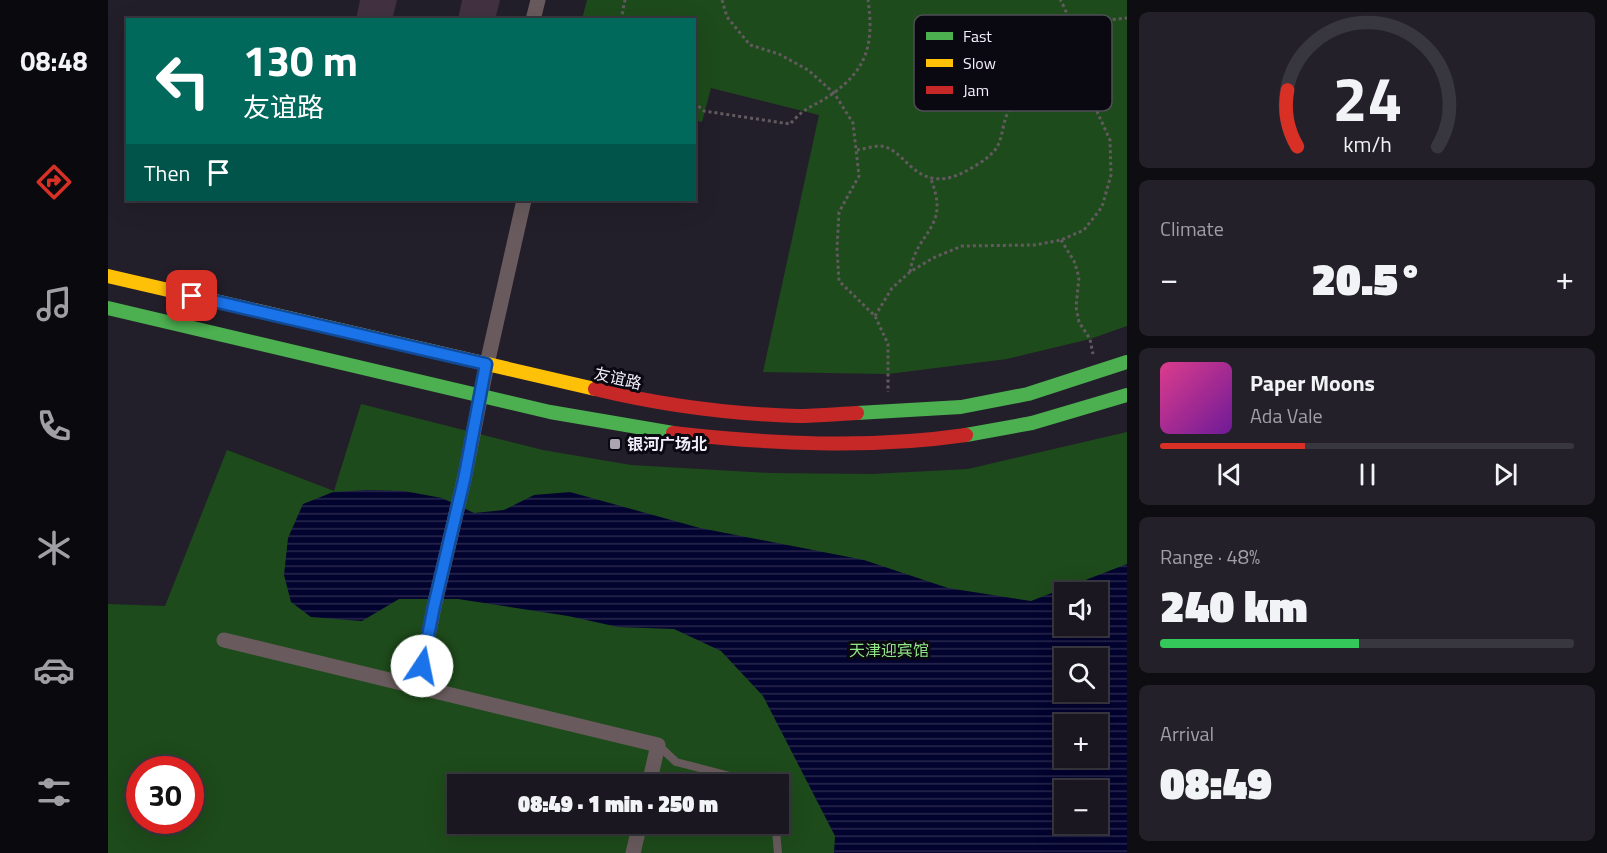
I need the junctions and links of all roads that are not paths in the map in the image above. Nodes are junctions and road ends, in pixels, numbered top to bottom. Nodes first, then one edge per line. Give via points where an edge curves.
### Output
1 (537, 0) edge
2 (533, 18) edge
3 (524, 201) edge
4 (108, 276) edge
5 (108, 308) edge
6 (1127, 362) edge
7 (486, 364) junction
8 (480, 395) junction
9 (1127, 395) edge
10 (224, 640) dead end
11 (418, 686) junction
12 (658, 745) junction
13 (651, 774) edge
14 (722, 774) edge
15 (638, 834) edge
16 (776, 834) edge
17 (633, 853) edge
18 (778, 853) edge

1 - 2 street
3 - 7 street
4 - 7 main road, 友谊路
5 - 8 main road
6 - 7 main road, 友谊路 via 1028,394 961,407 798,416 650,402
7 - 8 street
8 - 9 main road via 618,427 778,443 951,438 1050,418
8 - 11 street
10 - 11 street
11 - 12 street
12 - 13 street
12 - 14 lane via 676,762
15 - 17 street
16 - 18 lane

